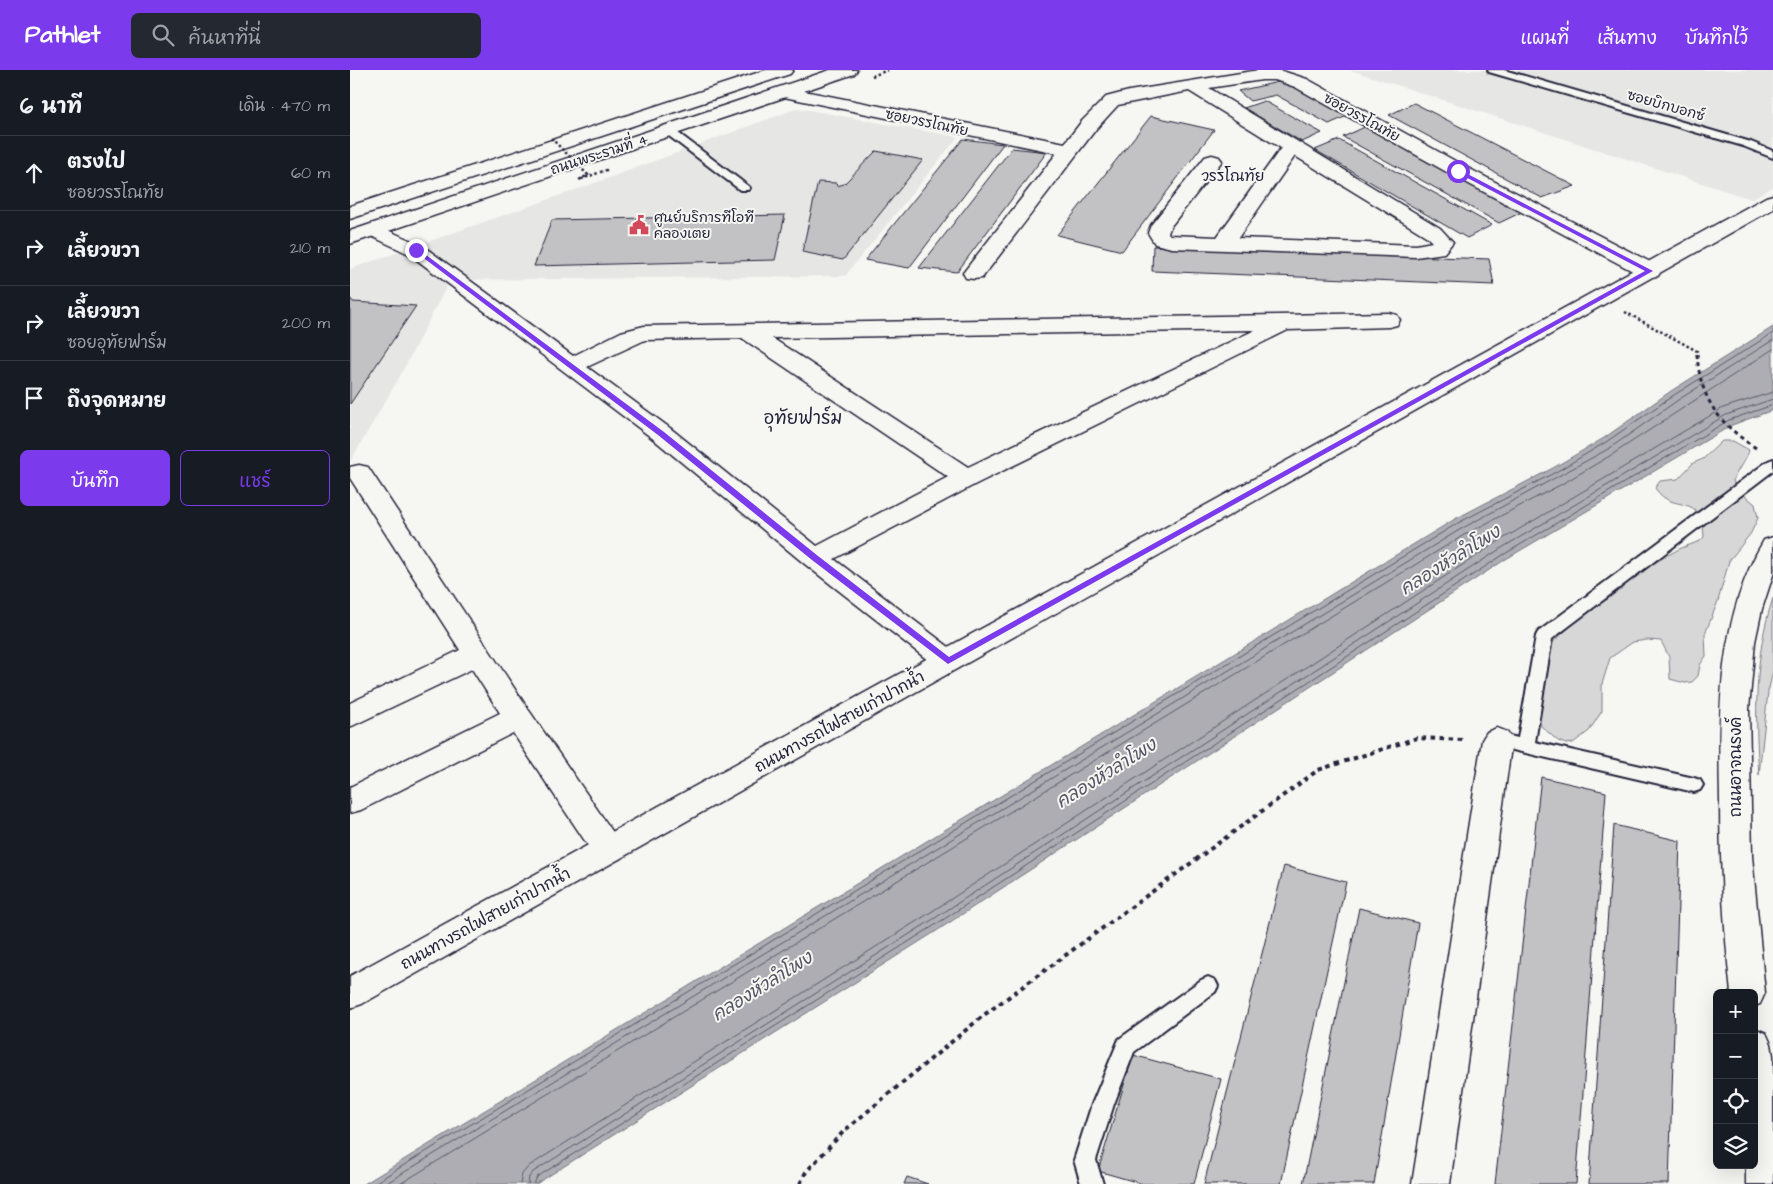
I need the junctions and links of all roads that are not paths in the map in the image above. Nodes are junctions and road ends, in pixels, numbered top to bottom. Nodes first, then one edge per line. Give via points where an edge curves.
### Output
1 (784, 70) edge
2 (848, 70) edge
3 (1492, 70) edge
4 (1192, 85) junction
5 (784, 92) junction
6 (668, 131) junction
7 (1292, 146) junction
8 (1069, 150) junction
9 (1773, 154) edge
10 (1212, 161) dead end
11 (744, 188) dead end
12 (1773, 201) edge
13 (350, 213) edge
14 (374, 230) junction
15 (350, 238) edge
16 (1223, 244) junction
17 (1650, 271) junction
18 (974, 273) dead end
19 (1390, 320) dead end
20 (1286, 323) junction
21 (748, 332) junction
22 (571, 366) junction
23 (1773, 464) edge
24 (359, 473) dead end
25 (967, 478) junction
26 (1773, 546) edge
27 (815, 558) junction
28 (477, 654) junction
29 (948, 661) junction
30 (350, 716) edge
31 (518, 717) junction
32 (1511, 744) junction
33 (1694, 786) dead end
34 (350, 801) edge
35 (608, 850) junction
36 (1208, 986) dead end
37 (1747, 989) edge
38 (350, 993) edge
39 (1758, 1075) edge
40 (1092, 1184) edge
41 (1431, 1184) edge
42 (1765, 1184) edge

1 - 13 street, ถนนพระรามที่ 4
2 - 5 street, ถนนพระรามที่ 4
3 - 9 lane, ซอยบิกบอกซ์
4 - 7 street
4 - 8 street, ซอยวรรโณทัย via 1112,101
4 - 17 street, ซอยวรรโณทัย via 1262,75 1301,83 1458,171
5 - 6 street, ถนนพระรามที่ 4
5 - 8 street, ซอยวรรโณทัย
6 - 11 lane
6 - 14 street, ถนนพระรามที่ 4
7 - 16 street
7 - 16 street via 1433,232 1443,242 1441,246 1416,251
8 - 18 street, ซอยวรรโณทัย
10 - 16 street via 1158,233 1162,240 1172,242
12 - 17 street, ถนนทางรถไฟสายเก่าปากน้ำ
14 - 15 street, ถนนพระรามที่ 4
14 - 22 street via 416,250
17 - 29 street, ถนนทางรถไฟสายเก่าปากน้ำ
19 - 20 street
20 - 21 street
20 - 25 street
21 - 22 street via 644,333 629,337
21 - 25 street
22 - 27 street via 661,433
23 - 32 lane via 1544,636
24 - 28 street
25 - 27 street
26 - 37 street, ถนนอาจณรงค์ via 1746,613 1733,725 1737,863
27 - 29 street
28 - 30 street
28 - 31 street
29 - 35 street, ถนนทางรถไฟสายเก่าปากน้ำ
31 - 34 street
31 - 35 street
32 - 33 lane
32 - 41 street
35 - 38 street, ถนนทางรถไฟสายเก่าปากน้ำ
36 - 40 lane via 1126,1046 1085,1160
39 - 42 street

